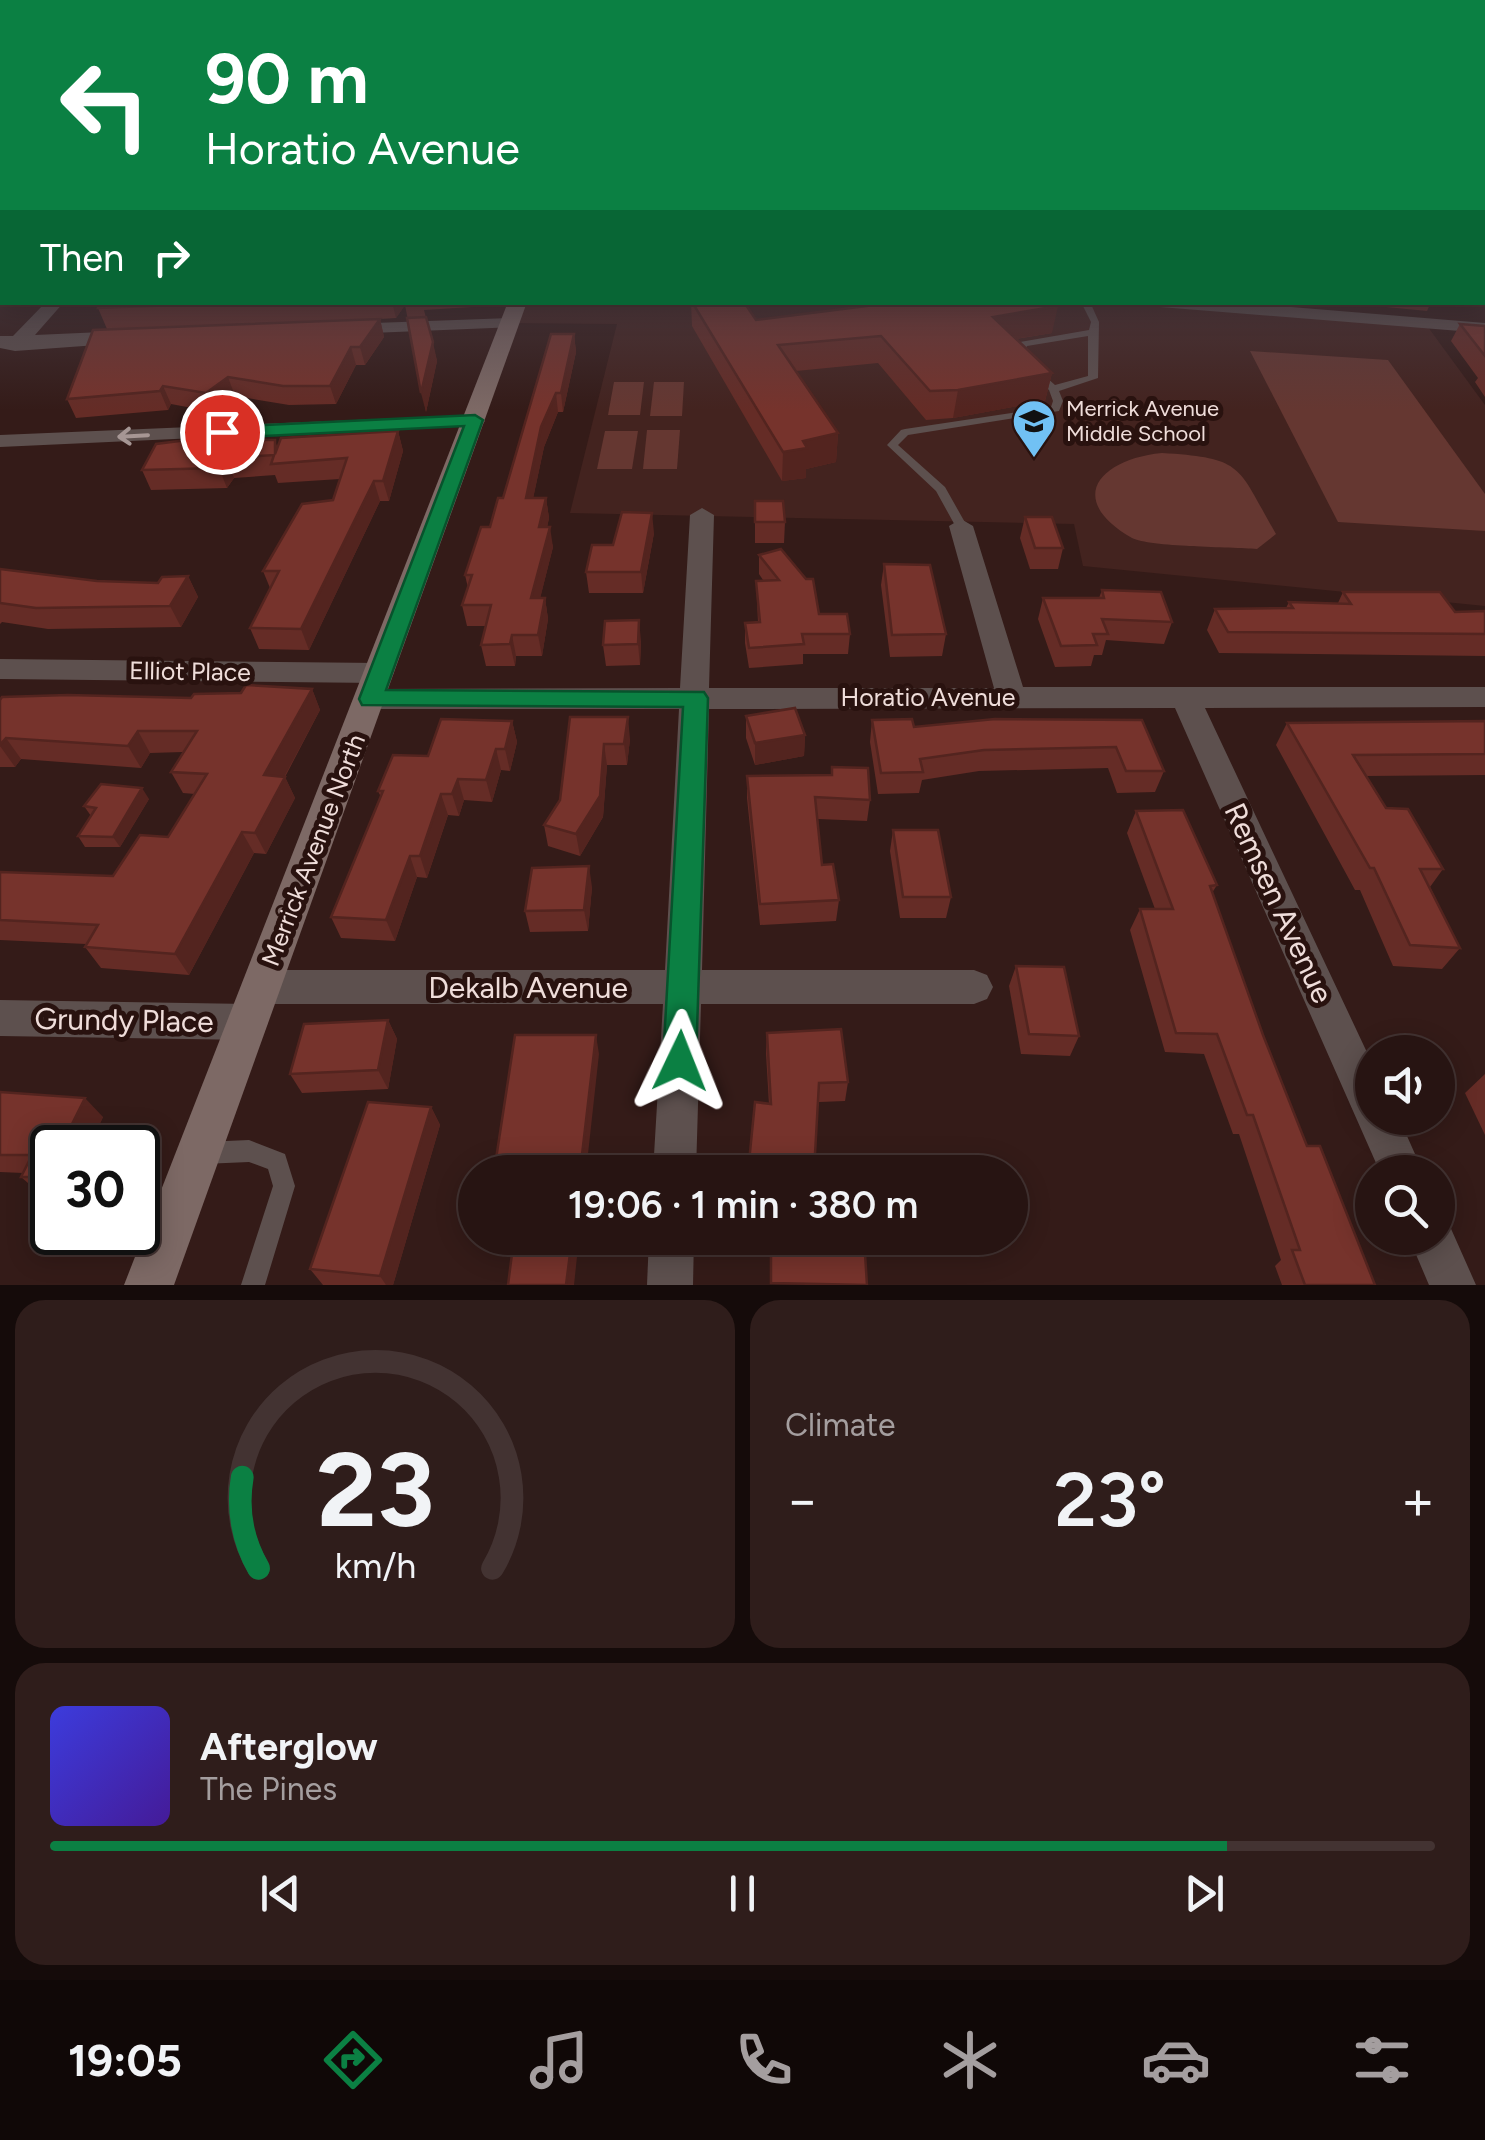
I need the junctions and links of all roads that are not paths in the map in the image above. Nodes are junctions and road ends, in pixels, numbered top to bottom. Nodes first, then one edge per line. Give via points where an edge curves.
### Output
1 (52, 305) edge
2 (1088, 305) edge
3 (1198, 305) edge
4 (514, 312) edge
5 (1485, 328) edge
6 (334, 329) edge
7 (1093, 332) junction
8 (137, 336) edge
9 (10, 341) edge
10 (0, 360) edge
11 (1053, 388) junction
12 (475, 420) junction
13 (0, 441) edge
14 (702, 515) dead end
15 (961, 526) joint
16 (0, 669) edge
17 (375, 686) junction
18 (1011, 697) junction
19 (1185, 697) junction
20 (1485, 697) edge
21 (696, 698) junction
22 (683, 987) junction
23 (974, 988) dead end
24 (255, 1005) junction
25 (0, 1018) edge
26 (1355, 1071) edge
27 (199, 1154) junction
28 (675, 1155) edge
29 (671, 1255) edge
30 (1440, 1255) edge
31 (149, 1285) edge
32 (253, 1285) edge
33 (670, 1285) edge
34 (1453, 1285) edge

1 - 9 street
2 - 7 lane
3 - 5 street
4 - 6 street
4 - 12 main road, Merrick Avenue North
7 - 11 lane via 1093,378
7 - 11 lane via 1023,344 1017,357
8 - 9 street
9 - 10 street
11 - 15 lane via 1055,409 905,432 892,445 941,489
12 -> 13 street
12 - 17 main road, Merrick Avenue North
14 - 21 street
15 - 18 street
16 - 17 street, Elliot Place
17 - 21 street, Horatio Avenue
17 - 24 main road, Merrick Avenue North
18 - 19 street, Horatio Avenue
18 - 21 street, Horatio Avenue
19 - 20 street, Horatio Avenue
19 - 26 street, Remsen Avenue
21 - 22 street
22 - 23 street, Dekalb Avenue
22 - 24 street, Dekalb Avenue
22 - 28 street
24 - 25 street, Grundy Place
24 - 27 main road, Merrick Avenue North
27 - 31 main road, Merrick Avenue North
27 - 32 lane via 249,1151 276,1162 284,1186
29 - 33 street
30 - 34 street

